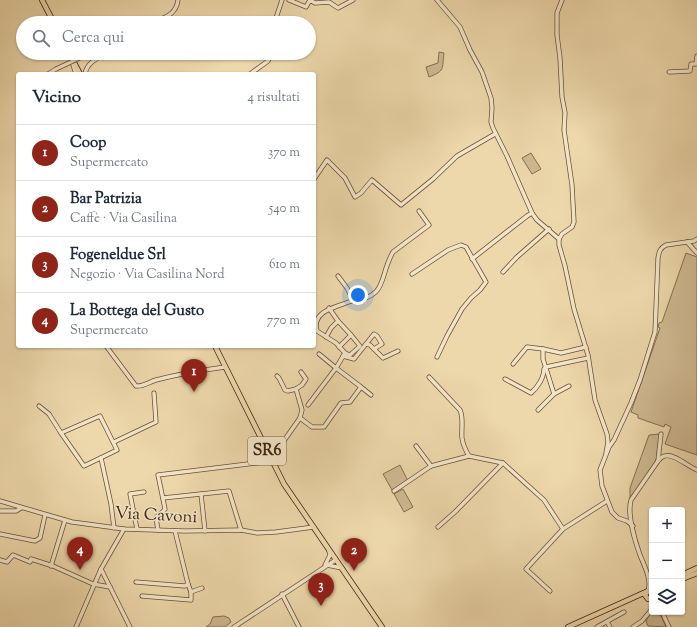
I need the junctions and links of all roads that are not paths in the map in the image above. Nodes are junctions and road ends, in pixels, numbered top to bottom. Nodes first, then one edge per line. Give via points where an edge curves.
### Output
1 (42, 0) edge
2 (178, 0) edge
3 (282, 0) edge
4 (289, 0) edge
5 (353, 0) edge
6 (437, 0) edge
7 (562, 0) edge
8 (50, 16) edge
9 (166, 16) edge
10 (277, 16) edge
11 (697, 56) edge
12 (71, 60) edge
13 (72, 60) edge
14 (75, 60) edge
15 (95, 60) edge
16 (268, 60) edge
17 (51, 72) edge
18 (75, 72) edge
19 (79, 72) edge
20 (86, 72) edge
21 (253, 72) edge
22 (669, 72) dead end
23 (495, 134) junction
24 (316, 176) edge
25 (419, 211) dead end
26 (532, 213) junction
27 (549, 229) junction
28 (559, 238) junction
29 (697, 239) edge
30 (687, 242) junction
31 (693, 247) junction
32 (697, 253) edge
33 (472, 259) junction
34 (503, 272) dead end
35 (412, 274) dead end
36 (338, 276) dead end
37 (351, 301) junction
38 (329, 308) junction
39 (316, 321) edge
40 (338, 321) junction
41 (316, 328) edge
42 (351, 335) junction
43 (326, 337) junction
44 (366, 344) junction
45 (339, 347) junction
46 (586, 347) junction
47 (108, 348) edge
48 (216, 348) edge
49 (374, 349) junction
50 (544, 349) junction
51 (398, 351) dead end
52 (319, 354) dead end
53 (344, 355) junction
54 (437, 357) dead end
55 (588, 358) junction
56 (513, 364) dead end
57 (226, 367) junction
58 (546, 367) junction
59 (336, 368) junction
60 (301, 372) dead end
61 (277, 376) dead end
62 (429, 377) dead end
63 (504, 379) dead end
64 (569, 386) dead end
65 (361, 387) junction
66 (296, 389) junction
67 (154, 393) dead end
68 (554, 394) junction
69 (371, 395) dead end
70 (308, 405) dead end
71 (39, 406) dead end
72 (538, 410) dead end
73 (300, 418) junction
74 (61, 433) junction
75 (661, 434) dead end
76 (114, 442) junction
77 (416, 446) dead end
78 (606, 453) junction
79 (469, 456) junction
80 (101, 458) junction
81 (272, 460) junction
82 (658, 461) junction
83 (503, 463) junction
84 (431, 466) junction
85 (697, 470) edge
86 (394, 491) dead end
87 (144, 492) dead end
88 (201, 494) junction
89 (163, 498) junction
90 (0, 501) edge
91 (607, 501) junction
92 (21, 508) junction
93 (0, 511) edge
94 (45, 515) junction
95 (65, 520) junction
96 (633, 526) junction
97 (314, 527) junction
98 (438, 527) dead end
99 (114, 528) junction
100 (124, 529) junction
101 (137, 529) junction
102 (564, 529) junction
103 (158, 530) junction
104 (241, 530) junction
105 (175, 531) junction
106 (205, 531) junction
107 (0, 534) edge
108 (330, 550) junction
109 (335, 558) junction
110 (0, 560) edge
111 (325, 565) junction
112 (51, 566) junction
113 (342, 568) junction
114 (697, 568) edge
115 (101, 569) junction
116 (697, 573) edge
117 (685, 574) edge
118 (648, 578) joint
119 (685, 578) edge
120 (136, 582) dead end
121 (94, 584) junction
122 (188, 584) junction
123 (649, 585) edge
124 (110, 587) junction
125 (202, 588) dead end
126 (649, 590) edge
127 (550, 591) dead end
128 (649, 591) edge
129 (191, 592) junction
130 (282, 594) junction
131 (142, 596) dead end
132 (649, 598) edge
133 (630, 599) junction
134 (649, 599) edge
135 (624, 612) dead end
136 (649, 613) edge
137 (663, 615) edge
138 (607, 622) junction
139 (76, 627) edge
140 (130, 627) edge
141 (234, 627) edge
142 (300, 627) edge
143 (382, 627) edge
144 (568, 627) edge
145 (597, 627) edge
146 (610, 627) edge
147 (633, 627) edge
148 (669, 627) edge

1 - 8 main road
2 - 9 street via 177,8
3 - 10 street
4 - 5 street via 306,7 310,0 315,3 329,2 338,8
6 - 23 street via 460,27 482,72 491,98 491,122
7 - 28 street via 556,35 574,222
11 - 22 street via 696,64 691,64 690,71
12 - 18 street
13 - 19 main road
14 - 17 street, bridge
15 - 20 street via 90,63
16 - 21 street
23 - 24 street via 457,156 401,205 372,180 355,197 345,178 327,160
23 - 26 street via 508,156
25 - 37 street via 429,225 393,252 377,292 367,298
26 - 27 street
26 - 33 street
27 - 28 street
27 - 34 street
28 - 46 street via 574,309
29 - 30 street
29 - 31 street
30 - 31 street
30 - 78 street via 666,245 659,251 655,332 631,403
31 - 32 street
33 - 35 street via 466,247 461,245 448,250
33 - 54 street via 486,282 462,309
36 - 37 street via 347,288
37 - 38 street
38 - 39 street
38 - 40 street
40 - 42 street
40 - 43 street
41 - 43 street
42 - 45 street
42 - 53 street via 360,346 350,355
43 - 45 street
44 - 49 street
44 - 49 street via 374,334 382,344
44 - 53 street via 354,359
45 - 53 street
46 - 50 street via 561,353
46 - 55 street
47 - 57 street via 139,387 155,380
48 - 57 main road, SR6
49 - 51 street via 383,358
50 - 56 street via 526,347
50 - 58 street via 543,359
52 - 59 street
53 - 59 street
55 - 58 street
55 - 78 street via 595,400 607,434
57 - 81 main road, SR6
58 - 63 street via 541,380 531,393
58 - 68 street
59 - 65 street
59 - 70 street
60 - 66 street via 306,379
61 - 66 street via 285,390 288,392
62 - 79 street via 460,410 462,438
64 - 68 street
65 - 69 street
65 - 73 street via 350,402 341,403 324,427 312,427
66 - 73 street via 302,410
67 - 76 street via 156,422
68 - 72 street
71 - 74 street via 49,414
73 - 81 street
74 - 76 street via 100,416
74 - 80 street via 84,466
75 - 82 street
76 - 80 street via 117,450
77 - 84 street
78 - 91 street via 600,476
79 - 83 street
79 - 84 street
80 - 99 street
81 - 89 street via 158,475
81 - 97 main road, SR6 via 284,484
82 - 85 street via 663,456 670,456
82 - 96 street via 629,505
83 - 98 street
83 - 102 street via 544,500
84 - 86 street
87 - 101 street via 130,494
88 - 89 street
88 - 104 street via 229,491
88 - 106 street
89 - 103 street via 164,511 156,518
90 - 92 street, Via Cavoni
91 - 96 street via 614,515
91 - 102 street
92 - 93 street via 16,511
92 - 94 street, Via Cavoni
94 - 95 street, Via Cavoni
94 - 107 street via 38,540
95 - 99 street, Via Cavoni
95 - 112 street
96 - 118 street
97 - 104 street, Via Cavoni via 257,533
97 - 108 main road, SR6
99 - 100 street, Via Cavoni
100 - 101 street, Via Cavoni
100 - 115 street
101 - 103 street, Via Cavoni
102 - 127 street via 526,568
103 - 105 street, Via Cavoni
104 - 106 street, Via Cavoni
105 - 106 street, Via Cavoni
105 - 122 street
108 - 109 main road, SR6
108 - 111 street
109 - 111 street
109 - 113 main road, SR6
110 - 112 street via 7,562 12,555
111 - 113 street
111 - 130 street
112 - 121 street
113 - 143 main road, SR6
114 - 117 main road
115 - 121 street
115 - 124 street
116 - 119 main road
118 - 123 street
120 - 122 street via 185,586
121 - 124 street
121 - 139 street
122 - 129 street
124 - 140 street
125 - 129 street
126 - 133 main road
128 - 132 main road via 645,595
129 - 131 street via 191,600
130 - 141 street
130 - 142 street
133 - 134 main road via 642,597
133 - 144 main road
135 - 138 street
136 - 147 street
137 - 148 street
138 - 145 street
138 - 146 street

